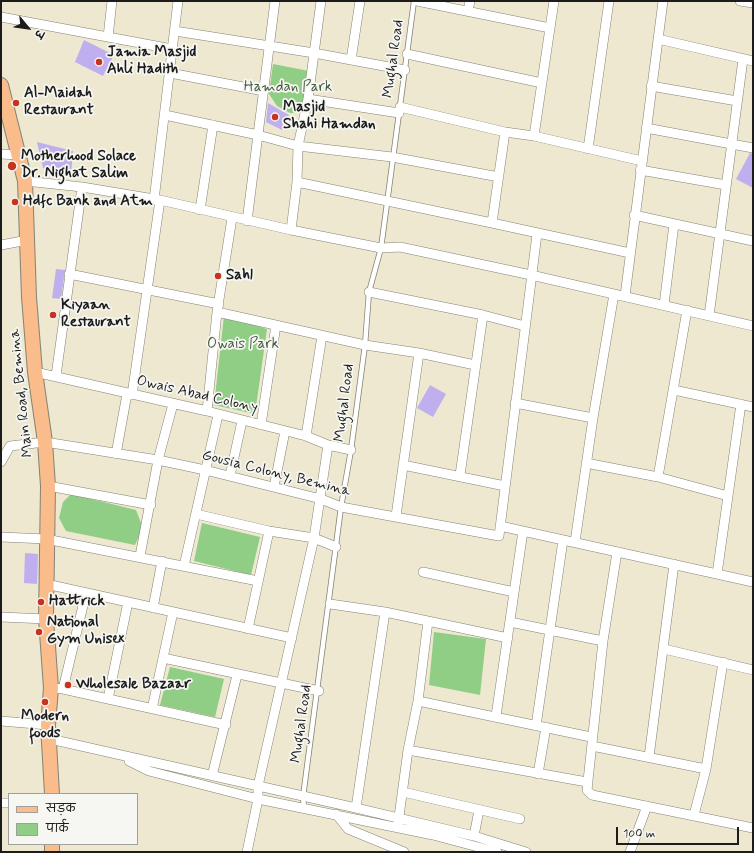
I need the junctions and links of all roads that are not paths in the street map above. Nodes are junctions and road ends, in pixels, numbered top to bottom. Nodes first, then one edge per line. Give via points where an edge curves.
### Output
1 (112, 1) edge
2 (178, 1) edge
3 (274, 1) edge
4 (321, 1) edge
5 (360, 1) edge
6 (414, 1) edge
7 (417, 1) edge
8 (470, 1) edge
9 (554, 1) edge
10 (609, 1) edge
11 (662, 1) edge
12 (740, 1) edge
13 (753, 3) edge
14 (468, 11) junction
15 (1, 17) edge
16 (550, 28) junction
17 (174, 31) junction
18 (108, 37) junction
19 (658, 39) junction
20 (269, 46) junction
21 (172, 48) junction
22 (314, 53) junction
23 (407, 54) junction
24 (743, 59) junction
25 (351, 60) junction
26 (753, 61) edge
27 (405, 70) junction
28 (170, 73) junction
29 (542, 83) junction
30 (1, 85) edge
31 (651, 86) junction
32 (264, 91) junction
33 (308, 99) junction
34 (737, 101) junction
35 (400, 110) junction
36 (164, 115) junction
37 (213, 125) junction
38 (646, 128) junction
39 (505, 132) junction
40 (258, 135) junction
41 (534, 136) junction
42 (732, 143) junction
43 (298, 146) junction
44 (753, 148) edge
45 (588, 149) junction
46 (1, 154) edge
47 (18, 155) junction
48 (392, 157) junction
49 (641, 165) junction
50 (499, 177) junction
51 (25, 181) junction
52 (297, 182) junction
53 (726, 185) junction
54 (82, 187) junction
55 (157, 200) junction
56 (387, 202) junction
57 (200, 210) junction
58 (634, 215) junction
59 (232, 218) junction
60 (247, 221) junction
61 (492, 222) junction
62 (674, 224) junction
63 (291, 230) junction
64 (537, 234) junction
65 (720, 234) junction
66 (28, 240) junction
67 (753, 241) edge
68 (1, 245) edge
69 (381, 248) junction
70 (630, 253) junction
71 (69, 274) junction
72 (531, 275) junction
73 (146, 288) junction
74 (369, 292) junction
75 (614, 294) junction
76 (625, 296) junction
77 (664, 305) junction
78 (218, 308) junction
79 (687, 310) junction
80 (483, 315) junction
81 (708, 316) junction
82 (276, 325) junction
83 (525, 326) junction
84 (753, 326) edge
85 (322, 336) junction
86 (365, 345) junction
87 (419, 353) junction
88 (476, 365) junction
89 (35, 372) junction
90 (56, 376) junction
91 (674, 390) junction
92 (130, 394) junction
93 (515, 402) junction
94 (173, 404) junction
95 (741, 404) junction
96 (753, 407) edge
97 (207, 412) junction
98 (218, 415) junction
99 (593, 418) junction
100 (242, 421) junction
101 (261, 425) junction
102 (285, 431) junction
103 (306, 436) junction
104 (45, 442) junction
105 (328, 445) junction
106 (351, 450) junction
107 (116, 454) junction
108 (158, 460) junction
109 (1, 462) edge
110 (586, 463) junction
111 (403, 465) junction
112 (205, 470) junction
113 (460, 475) junction
114 (230, 476) junction
115 (658, 476) junction
116 (48, 486) junction
117 (505, 486) junction
118 (274, 487) junction
119 (728, 496) junction
120 (321, 499) junction
121 (151, 505) junction
122 (341, 507) junction
123 (196, 514) junction
124 (396, 516) junction
125 (500, 526) junction
126 (269, 531) junction
127 (523, 531) junction
128 (1, 537) edge
129 (314, 538) junction
130 (46, 539) junction
131 (563, 540) junction
132 (575, 542) junction
133 (336, 548) junction
134 (617, 552) junction
135 (140, 556) junction
136 (162, 561) junction
137 (674, 564) junction
138 (184, 566) junction
139 (423, 572) dead end
140 (718, 574) junction
141 (258, 581) junction
142 (753, 582) edge
143 (46, 584) junction
144 (514, 592) junction
145 (86, 593) junction
146 (128, 602) junction
147 (330, 604) junction
148 (153, 608) junction
149 (173, 612) junction
150 (385, 612) junction
151 (1, 617) edge
152 (46, 620) junction
153 (428, 621) junction
154 (510, 622) junction
155 (248, 629) junction
156 (549, 631) junction
157 (292, 638) junction
158 (508, 638) junction
159 (603, 641) junction
160 (664, 649) junction
161 (163, 658) junction
162 (723, 662) junction
163 (753, 670) edge
164 (237, 675) junction
165 (282, 684) junction
166 (57, 688) junction
167 (318, 692) junction
168 (108, 699) junction
169 (418, 701) junction
170 (152, 709) junction
171 (496, 716) junction
172 (1, 721) edge
173 (226, 725) junction
174 (536, 726) junction
175 (546, 727) junction
176 (49, 732) junction
177 (592, 742) junction
178 (408, 750) junction
179 (118, 755) junction
180 (649, 757) junction
181 (706, 769) junction
182 (538, 774) junction
183 (212, 776) junction
184 (588, 782) junction
185 (258, 786) junction
186 (403, 792) junction
187 (52, 793) edge
188 (304, 797) junction
189 (258, 799) junction
190 (647, 806) junction
191 (304, 808) junction
192 (356, 808) junction
193 (479, 810) junction
194 (336, 814) junction
195 (694, 815) junction
196 (520, 819) dead end
197 (398, 823) junction
198 (753, 828) edge
199 (474, 836) junction
200 (504, 849) edge
201 (247, 852) edge
202 (404, 852) edge
203 (497, 852) edge
204 (526, 852) edge
205 (630, 852) edge

1 - 18 street
2 - 17 street
3 - 20 street
4 - 22 street
5 - 25 street
6 - 23 lane, Mughal Road
7 - 14 street
8 - 14 street
9 - 16 street
10 - 45 street
11 - 19 street
12 - 13 street
14 - 16 street
15 - 18 street
16 - 29 street
17 - 20 street
17 - 21 street
18 - 21 street
19 - 24 street
19 - 31 street
20 - 22 street
20 - 32 street
21 - 28 street
22 - 25 street
22 - 33 street
23 - 27 lane, Mughal Road
23 - 29 street
24 - 26 street
24 - 34 street
25 - 27 street
27 - 35 lane, Mughal Road
28 - 32 street
28 - 36 street
29 - 41 street
30 - 47 main road, Main Road, Bemina
31 - 34 street
31 - 38 street
32 - 40 street
33 - 35 street
33 - 43 street
34 - 42 street
35 - 39 street
35 - 48 lane, Mughal Road
36 - 37 street
36 - 55 street
37 - 40 street
37 - 57 street
38 - 42 street
38 - 49 street
39 - 41 street
39 - 50 street
40 - 43 street
40 - 60 street
41 - 45 street
42 - 44 street
42 - 53 street
43 - 48 street
43 - 52 street
45 - 49 street
46 - 47 street
47 - 51 main road, Main Road, Bemina
48 - 50 street
48 - 56 lane, Mughal Road
49 - 53 street
49 - 58 street
50 - 61 street
51 - 54 street
51 - 66 main road, Main Road, Bemina
52 - 56 street
52 - 63 street
53 - 65 street
54 - 55 street
54 - 71 street
55 - 57 street
55 - 73 street
56 - 61 street
56 - 69 lane, Mughal Road
57 - 59 street
58 - 62 street
58 - 70 street
59 - 60 street
59 - 78 street
60 - 63 street
61 - 64 street
62 - 65 street
62 - 77 street
63 - 69 street
64 - 70 street
64 - 72 street
65 - 67 street
65 - 81 street
66 - 68 street
66 - 89 main road, Main Road, Bemina via 29,297
69 - 72 street via 400,247
69 - 74 lane, Mughal Road
70 - 76 street
71 - 73 street
71 - 90 street
72 - 75 street
72 - 83 street
73 - 78 street
73 - 92 street
74 - 80 street
74 - 86 lane, Mughal Road
75 - 76 street
75 - 99 street
76 - 77 street
77 - 79 street
78 - 82 street
78 - 97 street
79 - 81 street
79 - 91 street
80 - 83 street
80 - 88 street
81 - 84 street
82 - 85 street
82 - 101 street
83 - 93 street
85 - 86 street
85 - 103 street
86 - 87 street
86 - 106 lane, Mughal Road
87 - 88 street
87 - 111 street
88 - 113 street
89 - 90 street, Owais Abad Colony
89 - 104 main road, Main Road, Bemina
90 - 92 street, Owais Abad Colony
91 - 95 street
91 - 115 street
92 - 94 street, Owais Abad Colony
92 - 107 street
93 - 99 street
93 - 117 street
94 - 97 street, Owais Abad Colony
94 - 108 street
95 - 96 street
95 - 119 street
97 - 98 street, Owais Abad Colony
98 - 100 street, Owais Abad Colony
98 - 112 street
99 - 110 street
100 - 101 street, Owais Abad Colony
100 - 114 street
101 - 102 street, Owais Abad Colony
102 - 103 street, Owais Abad Colony
102 - 118 street
103 - 105 street, Owais Abad Colony
104 - 107 street, Gousia Colony, Bemina
104 - 109 street, Gousia Colony, Bemina via 10,446
104 - 116 main road, Main Road, Bemina
105 - 106 street, Owais Abad Colony
105 - 120 street
106 - 122 lane, Mughal Road
107 - 108 street, Gousia Colony, Bemina
108 - 112 street, Gousia Colony, Bemina
108 - 121 street
110 - 115 street
110 - 132 street
111 - 113 street
111 - 124 street
112 - 114 street, Gousia Colony, Bemina
112 - 123 street
113 - 117 street
114 - 118 street, Gousia Colony, Bemina
115 - 119 street
116 - 121 street
116 - 130 main road, Main Road, Bemina
117 - 125 street
118 - 120 street, Gousia Colony, Bemina
119 - 140 street
120 - 122 street, Gousia Colony, Bemina
120 - 129 street
121 - 135 street
122 - 124 street, Gousia Colony, Bemina
122 - 133 lane, Mughal Road
123 - 126 street
123 - 138 street
124 - 125 street, Gousia Colony, Bemina via 498,536
125 - 127 street
126 - 129 street
126 - 141 street
127 - 131 street
127 - 144 street
128 - 130 street
129 - 133 street
129 - 157 street
130 - 135 street
130 - 143 main road, Main Road, Bemina
131 - 132 street
131 - 156 street
132 - 134 street
133 - 147 lane, Mughal Road
134 - 137 street
134 - 159 street
135 - 136 street
136 - 138 street
136 - 148 street
137 - 140 street
137 - 160 street
138 - 141 street
139 - 144 street
140 - 142 street
141 - 155 street
143 - 145 street
143 - 152 main road, Main Road, Bemina
144 - 154 street
145 - 146 street
145 - 166 street
146 - 148 street
146 - 168 street
147 - 150 street
147 - 167 lane, Mughal Road
148 - 149 street
149 - 155 street
149 - 161 street
150 - 153 street
150 - 192 street
151 - 152 street
152 - 166 main road, Main Road, Bemina
153 - 158 street
153 - 169 street
154 - 156 street
154 - 158 street
155 - 157 street
156 - 159 street
156 - 174 street
157 - 165 street
158 - 171 street
159 - 177 street
160 - 162 street
160 - 180 street
161 - 164 street
161 - 170 street
162 - 163 street
162 - 181 street
164 - 165 street
164 - 173 street
165 - 167 street
165 - 185 street
166 - 168 street
166 - 176 main road, Main Road, Bemina
167 - 188 lane, Mughal Road
168 - 170 street
169 - 171 street
169 - 178 street
170 - 173 street
171 - 174 street
172 - 176 street
173 - 183 street
174 - 175 street
175 - 177 street
175 - 182 street
176 - 179 street
176 - 187 main road, Main Road, Bemina
177 - 180 street
177 - 184 street
178 - 182 street
178 - 186 street
179 - 183 street
179 - 189 street via 149,771
180 - 181 street
181 - 195 street
182 - 184 street
183 - 185 street
184 - 190 street via 587,790 592,795
185 - 188 street
185 - 189 street
186 - 193 street
186 - 197 street
188 - 191 lane, Mughal Road
188 - 192 street
189 - 191 street
189 - 201 street
190 - 195 street
190 - 205 street
191 - 194 street
192 - 197 street
193 - 196 street
193 - 199 street
194 - 197 street
194 - 202 street via 348,829
195 - 198 street
197 - 199 street
197 - 203 street
199 - 200 street
200 - 204 street

